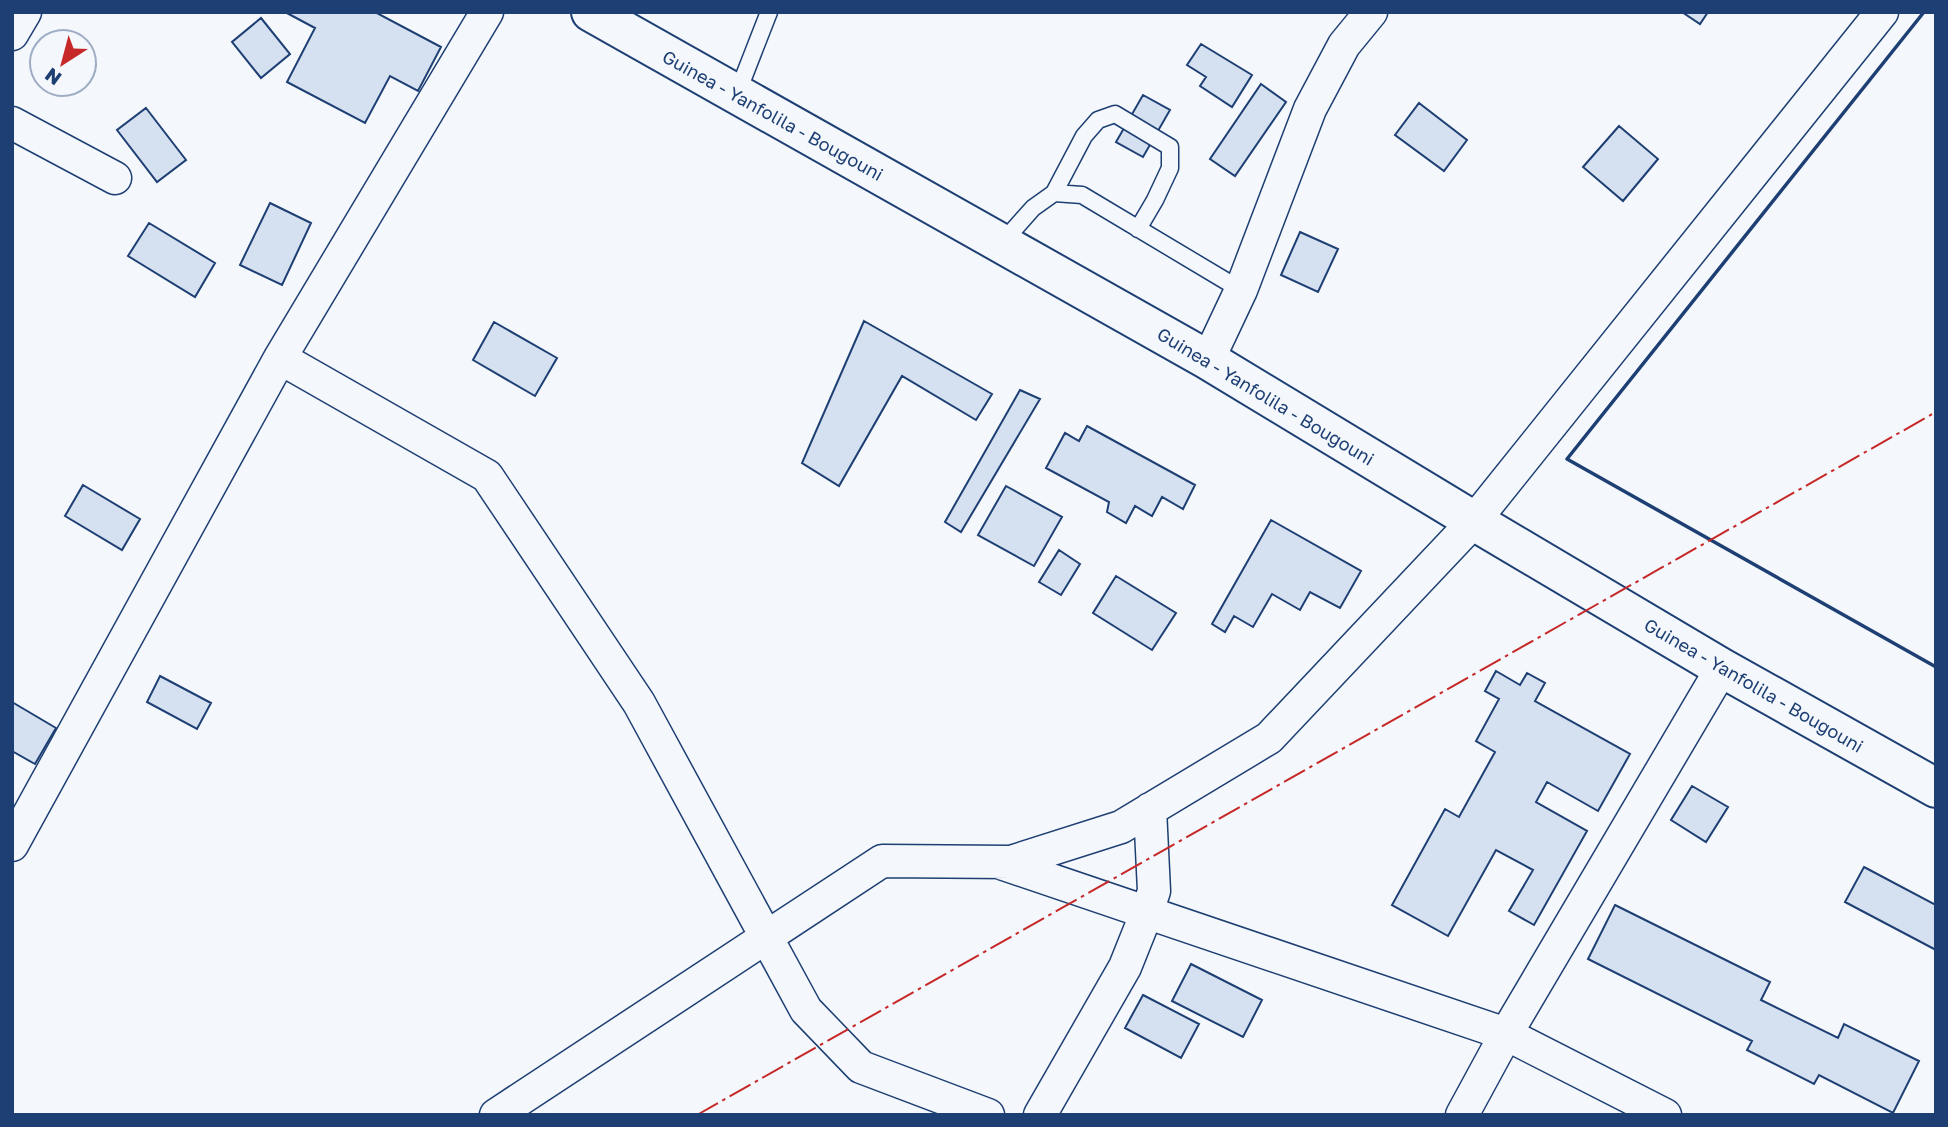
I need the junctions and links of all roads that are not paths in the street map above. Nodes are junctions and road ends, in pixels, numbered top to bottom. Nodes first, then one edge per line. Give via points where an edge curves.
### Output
1 (25, 12) edge
2 (487, 12) edge
3 (591, 12) edge
4 (769, 12) edge
5 (1371, 12) edge
6 (1882, 12) edge
7 (12, 34) edge
8 (737, 94) junction
9 (12, 122) edge
10 (115, 178) dead end
11 (1054, 193) junction
12 (1138, 229) junction
13 (1000, 244) junction
14 (1241, 290) junction
15 (280, 358) junction
16 (1208, 360) junction
17 (1474, 521) junction
18 (1723, 668) junction
19 (1936, 788) edge
20 (1150, 809) junction
21 (12, 845) edge
22 (997, 862) junction
23 (1146, 912) junction
24 (765, 938) junction
25 (1506, 1034) junction
26 (496, 1115) edge
27 (988, 1115) edge
28 (1040, 1115) edge
29 (1462, 1115) edge
30 (1664, 1115) edge

1 - 7 street
2 - 15 street
3 - 8 main road, Guinea - Yanfolila - Bougouni
4 - 8 lane
5 - 14 street via 1344,45 1310,109
6 - 17 street
8 - 13 main road, Guinea - Yanfolila - Bougouni
9 - 10 street
11 - 12 lane via 1082,195
11 - 12 lane via 1084,136 1098,120 1115,114 1170,146 1170,168
11 - 13 lane via 1033,208
12 - 14 lane
13 - 16 main road, Guinea - Yanfolila - Bougouni
14 - 16 street
15 - 21 street
15 - 24 street via 487,477 639,703
16 - 17 main road, Guinea - Yanfolila - Bougouni
17 - 18 main road, Guinea - Yanfolila - Bougouni
17 - 20 street via 1269,738
18 - 19 main road, Guinea - Yanfolila - Bougouni
18 - 25 street
20 - 22 street via 1121,827 1010,862
20 - 23 street via 1154,891
22 - 23 street
22 - 24 street via 882,861
23 - 25 street
23 - 28 street via 1125,967
24 - 26 street
24 - 27 street via 806,1010 861,1067
25 - 29 street
25 - 30 street

